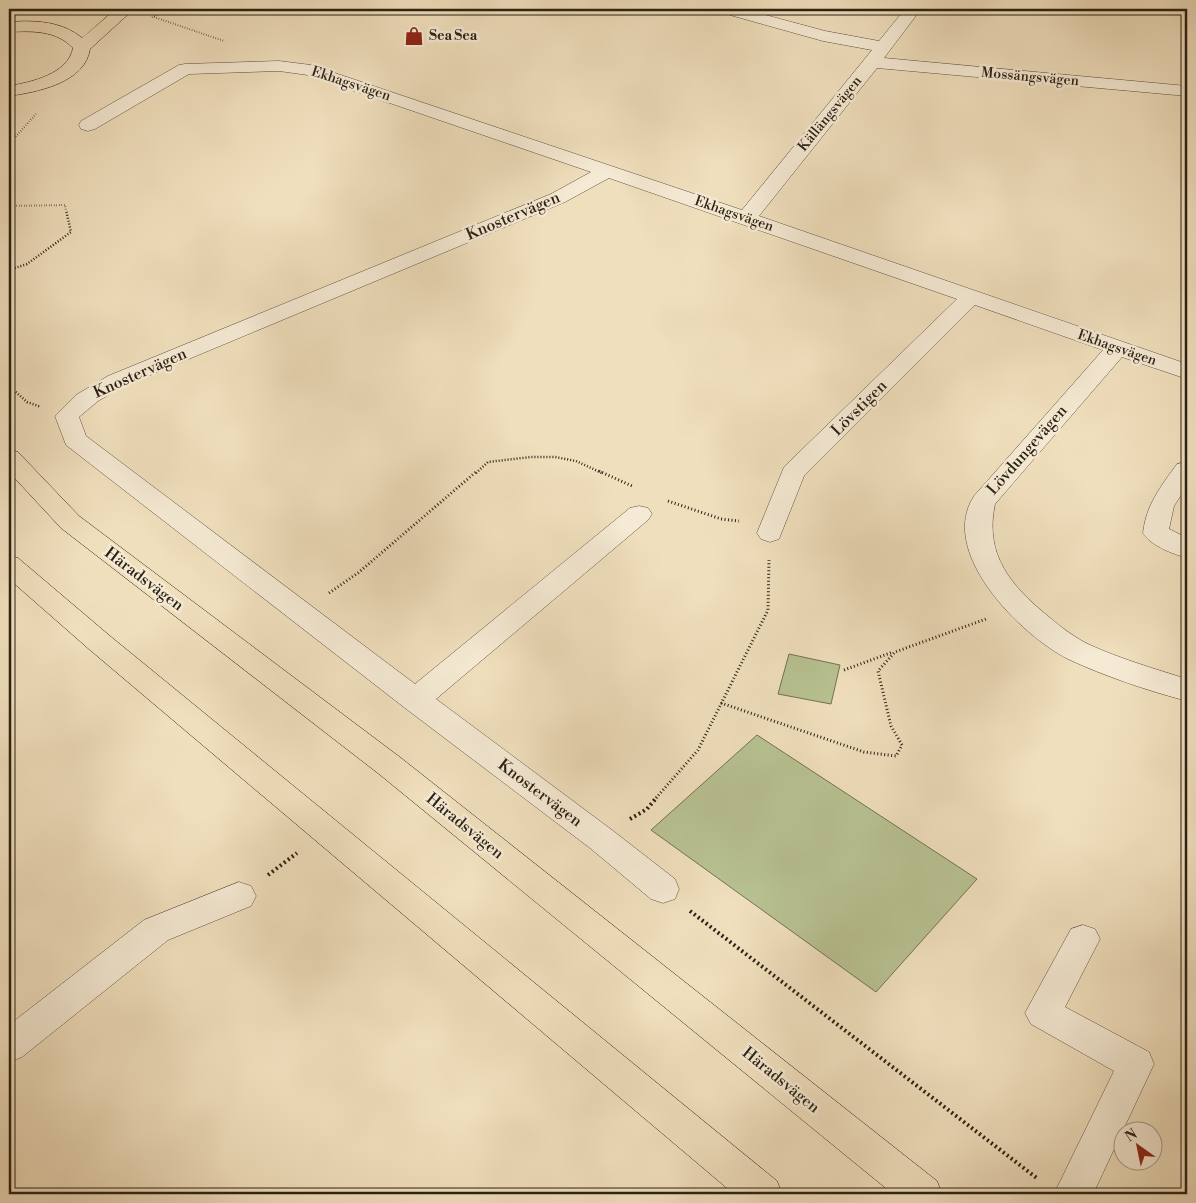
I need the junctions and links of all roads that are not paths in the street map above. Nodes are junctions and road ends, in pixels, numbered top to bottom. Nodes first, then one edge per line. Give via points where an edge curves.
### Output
1 (126, 9) edge
2 (913, 9) edge
3 (53, 12) dead end
4 (736, 12) dead end
5 (9, 26) edge
6 (82, 47) junction
7 (884, 47) junction
8 (872, 62) junction
9 (47, 82) junction
10 (9, 91) edge
11 (1187, 91) edge
12 (9, 100) edge
13 (88, 126) dead end
14 (607, 171) junction
15 (746, 218) junction
16 (971, 298) junction
17 (1116, 349) junction
18 (1187, 372) edge
19 (9, 457) edge
20 (1186, 470) dead end
21 (649, 506) road end
22 (770, 533) road end
23 (1187, 549) edge
24 (9, 564) edge
25 (1187, 690) edge
26 (415, 700) junction
27 (662, 890) road end
28 (239, 896) road end
29 (1083, 939) dead end
30 (9, 1046) edge
31 (1058, 1188) edge
32 (763, 1194) edge
33 (923, 1194) edge

1 - 6 main road
2 - 7 street, Källängsvägen
3 - 5 main road
4 - 7 street via 823,36
5 - 6 main road via 60,31 74,37
6 - 9 main road via 79,58 68,69
7 - 8 street, Källängsvägen
8 - 11 street, Mossängsvägen
8 - 15 street, Källängsvägen
9 - 10 main road
9 - 12 main road
13 - 14 street, Ekhagsvägen via 185,69 279,66 311,70
14 - 15 street, Ekhagsvägen
14 - 26 street, Knostervägen via 558,198 116,381 92,393 68,416 76,440
15 - 16 street, Ekhagsvägen
16 - 17 street, Ekhagsvägen
16 - 22 street, Lövstigen via 794,473
17 - 18 street, Ekhagsvägen
17 - 25 street, Lövdungevägen via 983,502 979,531 986,560 999,582 1019,608 1036,622 1076,651
19 - 33 main road, Häradsvägen via 70,522 390,766
20 - 23 street via 1160,506 1156,533
21 - 26 street
24 - 32 main road
26 - 27 street, Knostervägen via 601,839
28 - 30 street via 156,930
29 - 31 street via 1043,1013 1136,1064

